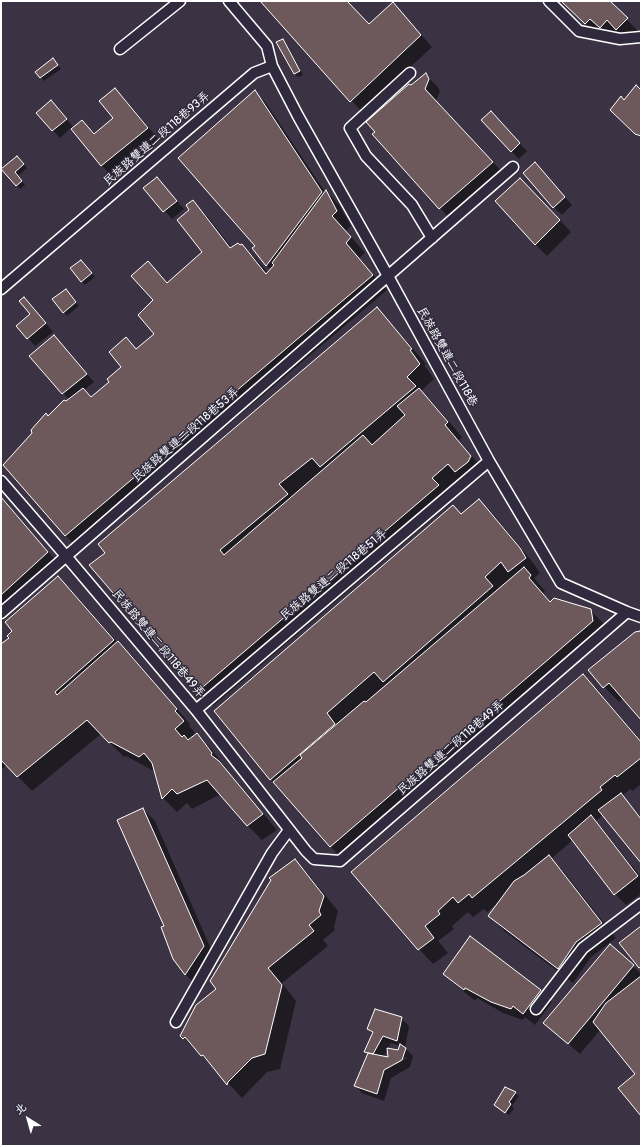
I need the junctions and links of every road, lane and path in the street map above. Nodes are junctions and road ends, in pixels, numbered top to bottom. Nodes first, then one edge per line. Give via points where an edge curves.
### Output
1 (180, 1) edge
2 (229, 1) edge
3 (549, 1) edge
4 (641, 37) edge
5 (120, 49) dead end
6 (272, 66) junction
7 (410, 73) dead end
8 (513, 167) dead end
9 (432, 238) junction
10 (388, 276) junction
11 (1, 289) edge
12 (489, 461) junction
13 (1, 481) edge
14 (66, 556) junction
15 (627, 612) junction
16 (1, 613) edge
17 (641, 617) edge
18 (196, 710) junction
19 (289, 830) junction
20 (641, 904) edge
21 (536, 1009) dead end
22 (176, 1022) dead end

1 - 5 lane
2 - 6 lane via 267,46
3 - 4 lane via 579,31 620,39
6 - 10 lane, 民族路雙連二段118巷
6 - 11 lane, 民族路雙連二段118巷93弄 via 254,73
7 - 9 lane via 350,128 366,156 412,205
8 - 9 lane, 民族路雙連二段118巷53弄
9 - 10 lane, 民族路雙連二段118巷53弄
10 - 12 lane, 民族路雙連二段118巷
10 - 14 lane, 民族路雙連二段118巷53弄
12 - 15 lane, 民族路雙連二段118巷 via 561,583
12 - 18 lane, 民族路雙連二段118巷51弄
13 - 14 lane, 民族路雙連二段118巷49弄
14 - 16 lane, 民族路雙連二段118巷53弄
14 - 18 lane, 民族路雙連二段118巷49弄
15 - 17 lane, 民族路雙連二段118巷
15 - 19 lane, 民族路雙連二段118巷49弄 via 340,861 314,859
18 - 19 lane, 民族路雙連二段118巷49弄
19 - 22 lane via 272,853
20 - 21 lane via 583,948

